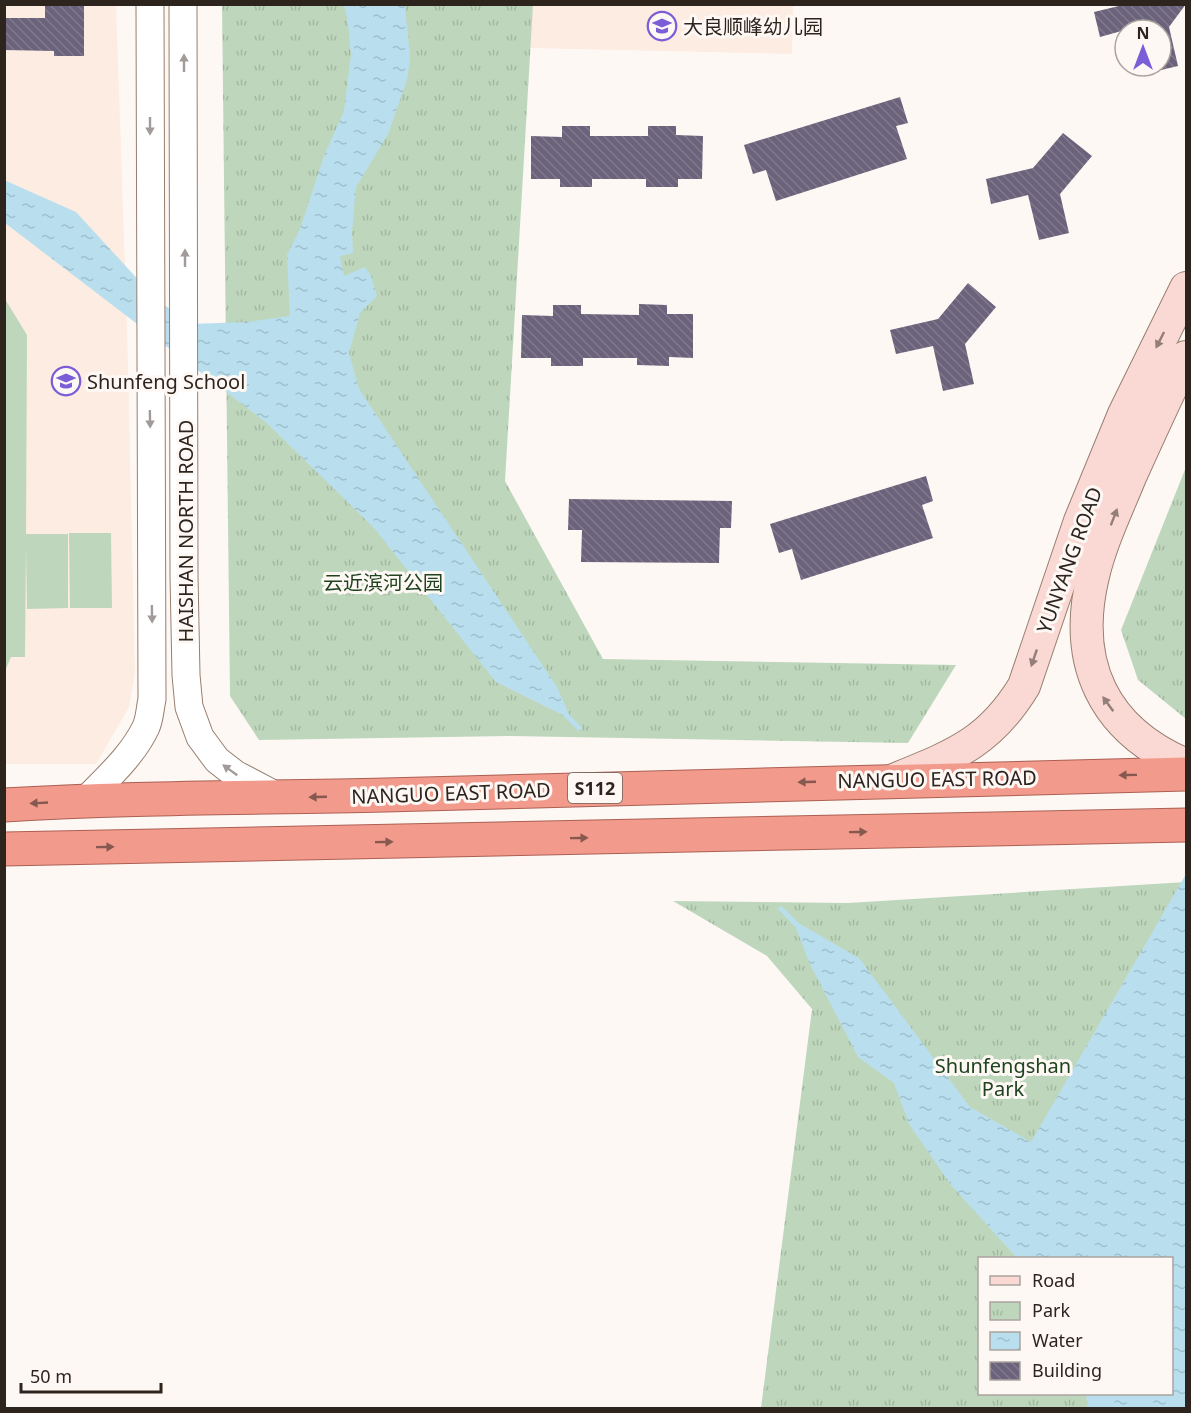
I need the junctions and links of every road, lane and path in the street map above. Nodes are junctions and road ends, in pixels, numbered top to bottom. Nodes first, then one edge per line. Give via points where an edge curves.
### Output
1 (150, 4) edge
2 (183, 4) edge
3 (1186, 288) edge
4 (1186, 357) edge
5 (1164, 402) junction
6 (1124, 414) junction
7 (1186, 765) edge
8 (1186, 774) edge
9 (896, 779) junction
10 (281, 798) junction
11 (86, 800) junction
12 (4, 805) edge
13 (1177, 825) edge
14 (4, 849) edge

1 -> 11 street, HAISHAN NORTH ROAD via 152,699 147,724 137,744
10 -> 2 street, HAISHAN NORTH ROAD via 218,760 200,737 189,706 184,576
3 -> 6 main road, YUNYANG ROAD
4 - 5 main road, YUNYANG ROAD
5 - 6 main road via 1132,440 1124,437
7 -> 5 main road, YUNYANG ROAD via 1148,744 1117,716 1102,695 1091,667 1087,638 1088,605 1099,556
6 -> 9 main road, YUNYANG ROAD via 1080,521 1024,686 1012,706 971,745
8 -> 9 highway, NANGUO EAST ROAD / S112
9 -> 10 highway, NANGUO EAST ROAD / S112
10 - 11 highway, NANGUO EAST ROAD / S112
11 -> 12 highway, NANGUO EAST ROAD / S112
14 -> 13 highway

